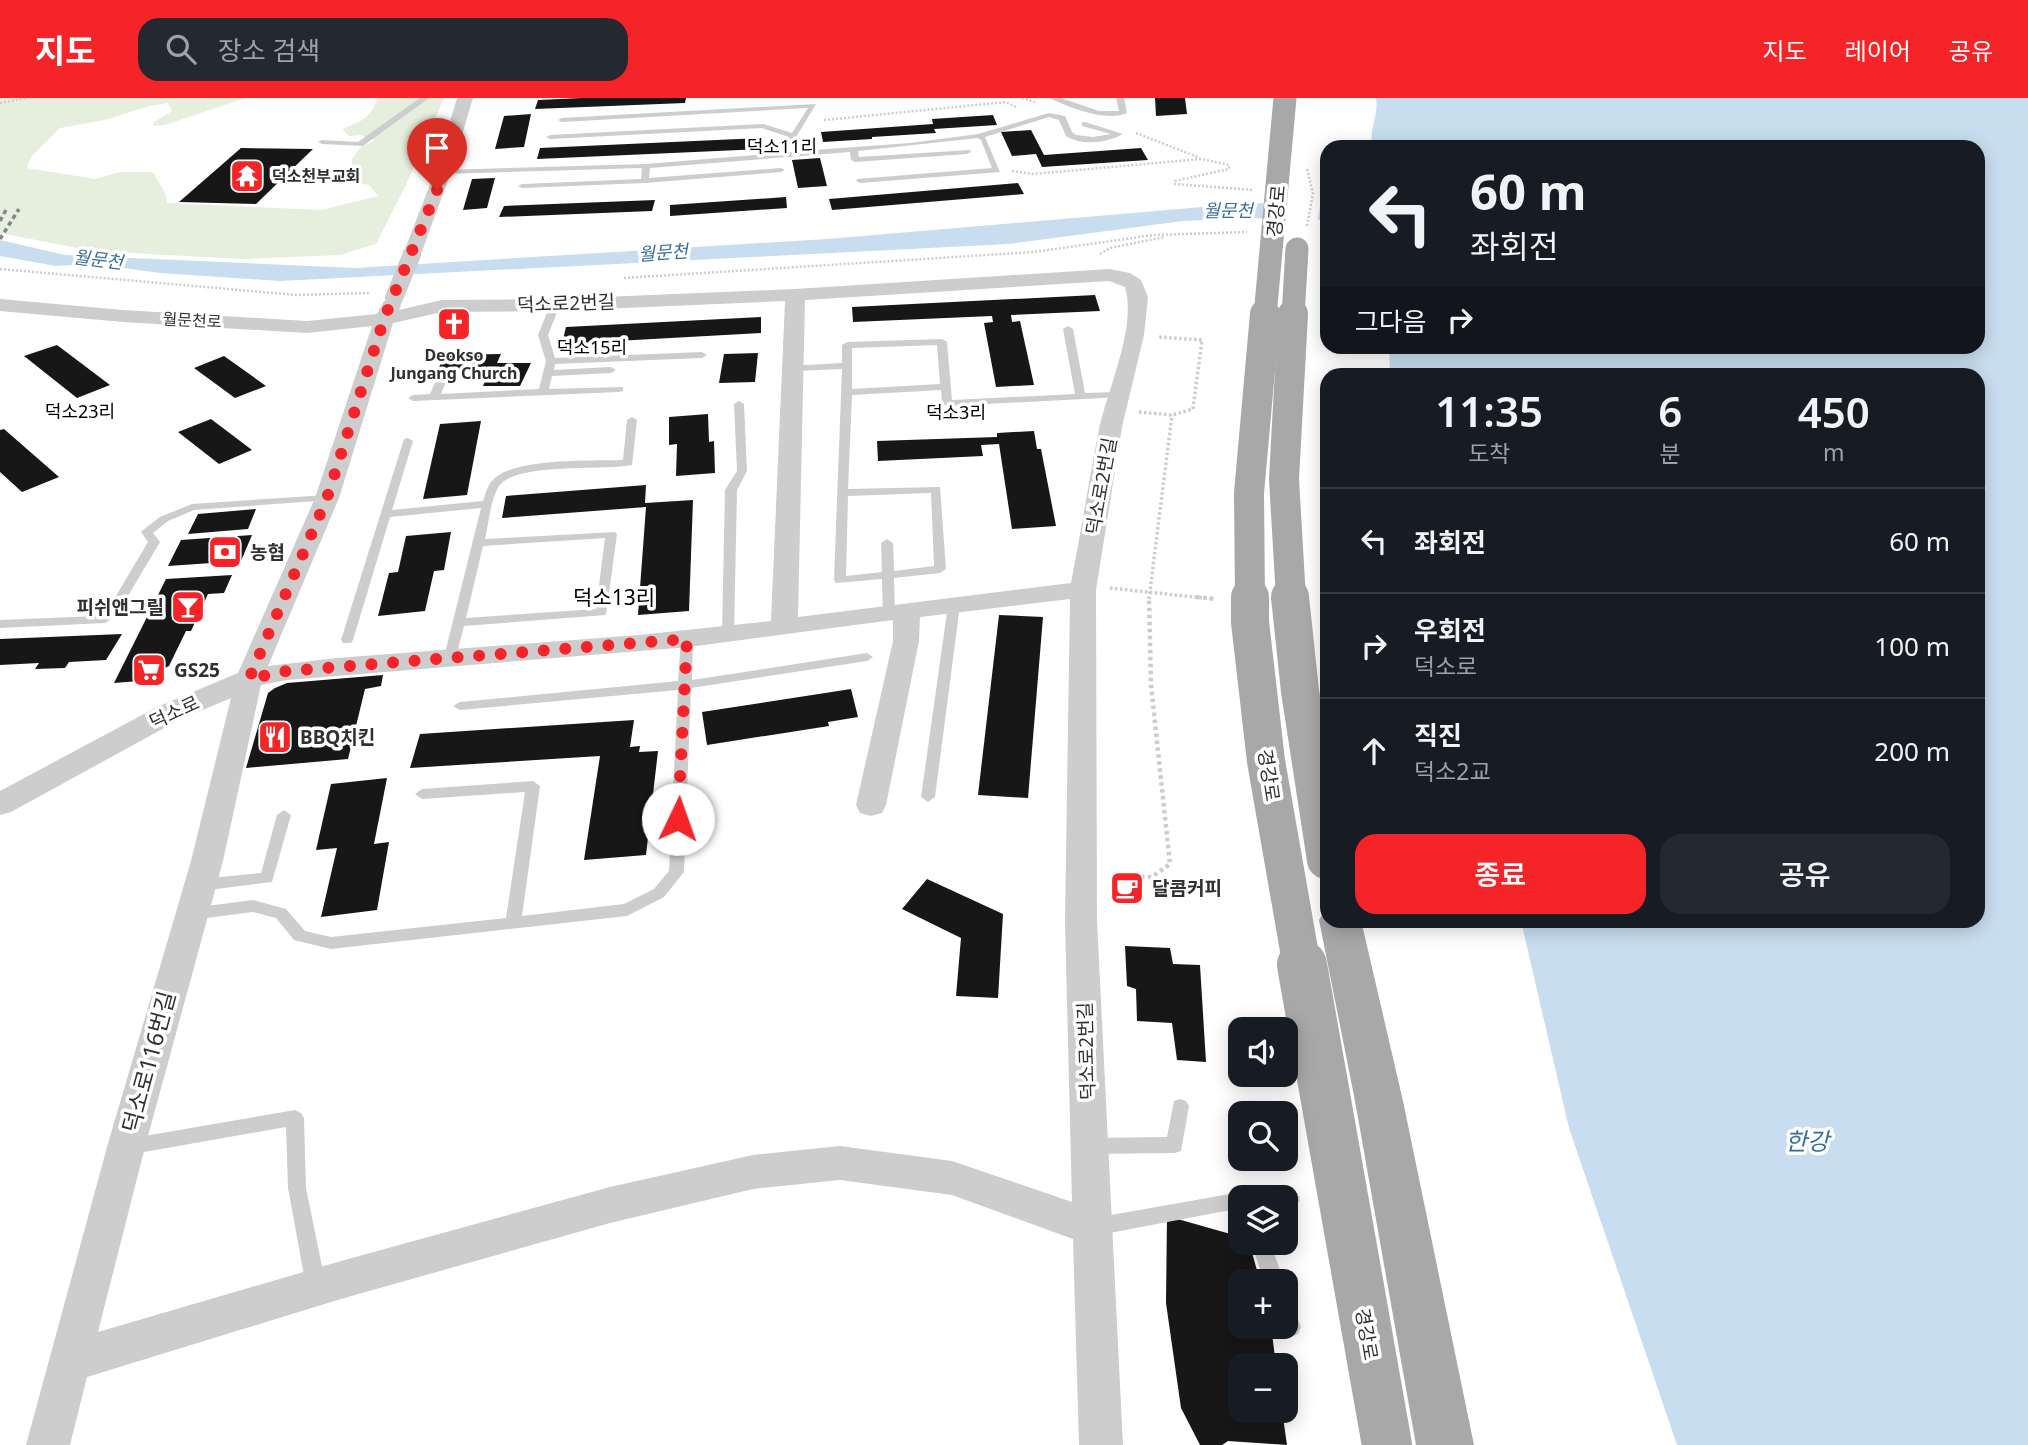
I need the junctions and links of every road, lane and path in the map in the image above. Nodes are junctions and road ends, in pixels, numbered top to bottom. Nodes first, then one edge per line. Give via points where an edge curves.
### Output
1 (27, 98) edge
2 (425, 98) edge
3 (465, 98) edge
4 (1054, 98) edge
5 (1120, 98) edge
6 (1285, 98) edge
7 (1306, 98) edge
8 (813, 102) edge
9 (0, 103) edge
10 (1038, 119) junction
11 (562, 120) dead end
12 (803, 122) junction
13 (1085, 124) dead end
14 (793, 136) junction
15 (979, 136) junction
16 (551, 137) dead end
17 (322, 142) dead end
18 (853, 149) junction
19 (967, 152) dead end
20 (781, 155) junction
21 (646, 166) junction
22 (780, 170) dead end
23 (998, 170) junction
24 (443, 172) junction
25 (709, 175) junction
26 (645, 181) junction
27 (752, 181) dead end
28 (860, 181) dead end
29 (522, 186) dead end
30 (1259, 191) dead end
31 (1313, 193) dead end
32 (1307, 229) dead end
33 (1194, 232) junction
34 (1249, 232) dead end
35 (0, 269) edge
36 (1123, 277) junction
37 (620, 278) dead end
38 (795, 295) junction
39 (385, 304) junction
40 (0, 305) edge
41 (555, 305) junction
42 (1068, 329) dead end
43 (1134, 335) junction
44 (702, 355) dead end
45 (551, 361) junction
46 (847, 366) junction
47 (794, 368) junction
48 (611, 370) dead end
49 (548, 373) junction
50 (443, 374) dead end
51 (946, 387) junction
52 (618, 389) dead end
53 (847, 392) junction
54 (543, 393) junction
55 (434, 397) junction
56 (1081, 397) junction
57 (413, 398) dead end
58 (1118, 403) junction
59 (739, 404) dead end
60 (1172, 415) junction
61 (632, 420) dead end
62 (408, 441) dead end
63 (842, 493) junction
64 (327, 498) junction
65 (488, 504) junction
66 (385, 514) junction
67 (887, 542) dead end
68 (478, 543) junction
69 (888, 575) junction
70 (1084, 586) junction
71 (1149, 594) junction
72 (1217, 599) dead end
73 (954, 605) junction
74 (898, 614) junction
75 (459, 622) junction
76 (0, 624) edge
77 (785, 626) junction
78 (728, 634) junction
79 (687, 639) junction
80 (347, 640) dead end
81 (450, 657) junction
82 (867, 657) dead end
83 (249, 679) junction
84 (685, 685) junction
85 (460, 706) dead end
86 (422, 794) dead end
87 (928, 797) dead end
88 (0, 804) edge
89 (871, 805) dead end
90 (285, 816) dead end
91 (1320, 821) edge
92 (1113, 876) dead end
93 (194, 900) junction
94 (513, 922) junction
95 (1342, 928) edge
96 (1180, 1106) dead end
97 (1089, 1146) junction
98 (126, 1147) junction
99 (1228, 1202) edge
100 (1093, 1227) junction
101 (316, 1287) junction
102 (71, 1361) junction
103 (48, 1445) edge
104 (1101, 1445) edge
105 (1387, 1445) edge
106 (1445, 1445) edge

1 - 9 path
2 - 17 lane via 360,144
3 - 24 street
4 - 5 lane via 1098,113 1123,113
6 - 105 main road, 경강로, bridge via 1250,480 1250,622 1266,761
7 - 91 main road, 경강로, bridge via 1284,479 1300,691
8 - 11 lane
8 - 12 lane
10 - 12 path via 1006,102
10 - 13 lane via 1049,115 1062,118 1075,138 1119,134
10 - 15 lane
12 - 14 lane
14 - 16 lane via 763,125
14 - 20 lane
15 - 18 lane
15 - 23 lane
18 - 19 lane via 855,160
18 - 20 lane
20 - 21 lane
21 - 24 lane
21 - 26 lane
22 - 25 lane
23 - 28 lane
23 - 30 path via 1033,174 1201,159 1229,165 1229,169 1175,184
24 - 39 street, bridge via 412,254
25 - 26 lane
25 - 27 lane via 725,183
26 - 29 lane
31 - 32 path
33 - 34 path
33 - 36 path via 1142,240 1100,253 1105,260 1130,269
33 - 37 path via 1034,252
35 - 39 path
36 - 38 street, 덕소로2번길
36 - 43 street, 덕소로2번길 via 1134,284 1139,298
38 - 41 street, 덕소로2번길
38 - 47 street
39 - 40 street, 월문천로 via 307,327
39 - 41 street, 덕소로2번길
39 - 64 street
41 - 45 lane via 543,335
42 - 56 lane
43 - 58 street, 덕소로2번길
43 - 60 path via 1202,340 1194,409
44 - 45 lane
45 - 49 lane
46 - 47 lane
46 - 51 lane via 847,345 942,342
46 - 53 lane
47 - 77 street
48 - 49 lane
49 - 54 lane
50 - 55 lane
51 - 53 lane
51 - 56 lane via 947,403
52 - 54 lane
53 - 63 lane
54 - 55 lane
55 - 57 lane
56 - 58 lane
58 - 60 path
58 - 70 street, 덕소로2번길
59 - 78 lane via 742,471 731,491
60 - 71 path
61 - 65 lane via 628,463 527,469 505,475 493,485
62 - 66 lane
63 - 69 lane via 840,580
63 - 69 lane via 936,489 940,569
64 - 76 lane via 192,507 147,532 154,542 112,613 101,620
64 - 83 street
65 - 66 lane
65 - 68 lane
66 - 80 lane
67 - 69 lane
68 - 75 lane
68 - 75 lane via 611,534 602,611
69 - 74 lane
70 - 71 path
70 - 73 street, 덕소로
70 - 97 street, 덕소로2번길 via 1080,921
71 - 72 path
71 - 92 path via 1151,685 1170,864 1165,873 1151,878
73 - 74 street, 덕소로
73 - 87 lane
74 - 77 street, 덕소로
74 - 89 street via 906,641
75 - 81 lane
77 - 78 street, 덕소로
78 - 79 street, 덕소로
79 - 81 street, 덕소로
79 - 84 lane
81 - 83 street, 덕소로 via 287,671
82 - 84 lane
83 - 88 street, 덕소로 via 167,714
83 - 93 street, 덕소로116번길
84 - 85 lane
84 - 94 lane via 676,872 659,893 627,910
86 - 94 lane via 534,786
90 - 93 lane via 267,878
93 - 94 lane via 281,913 300,936 331,943
93 - 98 street, 덕소로116번길
95 - 106 main road
96 - 97 lane via 1175,1145
97 - 100 street, 덕소로2번길
98 - 101 lane via 295,1118 297,1188
98 - 102 street, 덕소로116번길
99 - 100 lane
100 - 101 street via 952,1178 840,1163 754,1172 610,1205
100 - 104 street, 덕소로2번길
101 - 102 street
102 - 103 street, 덕소로116번길

